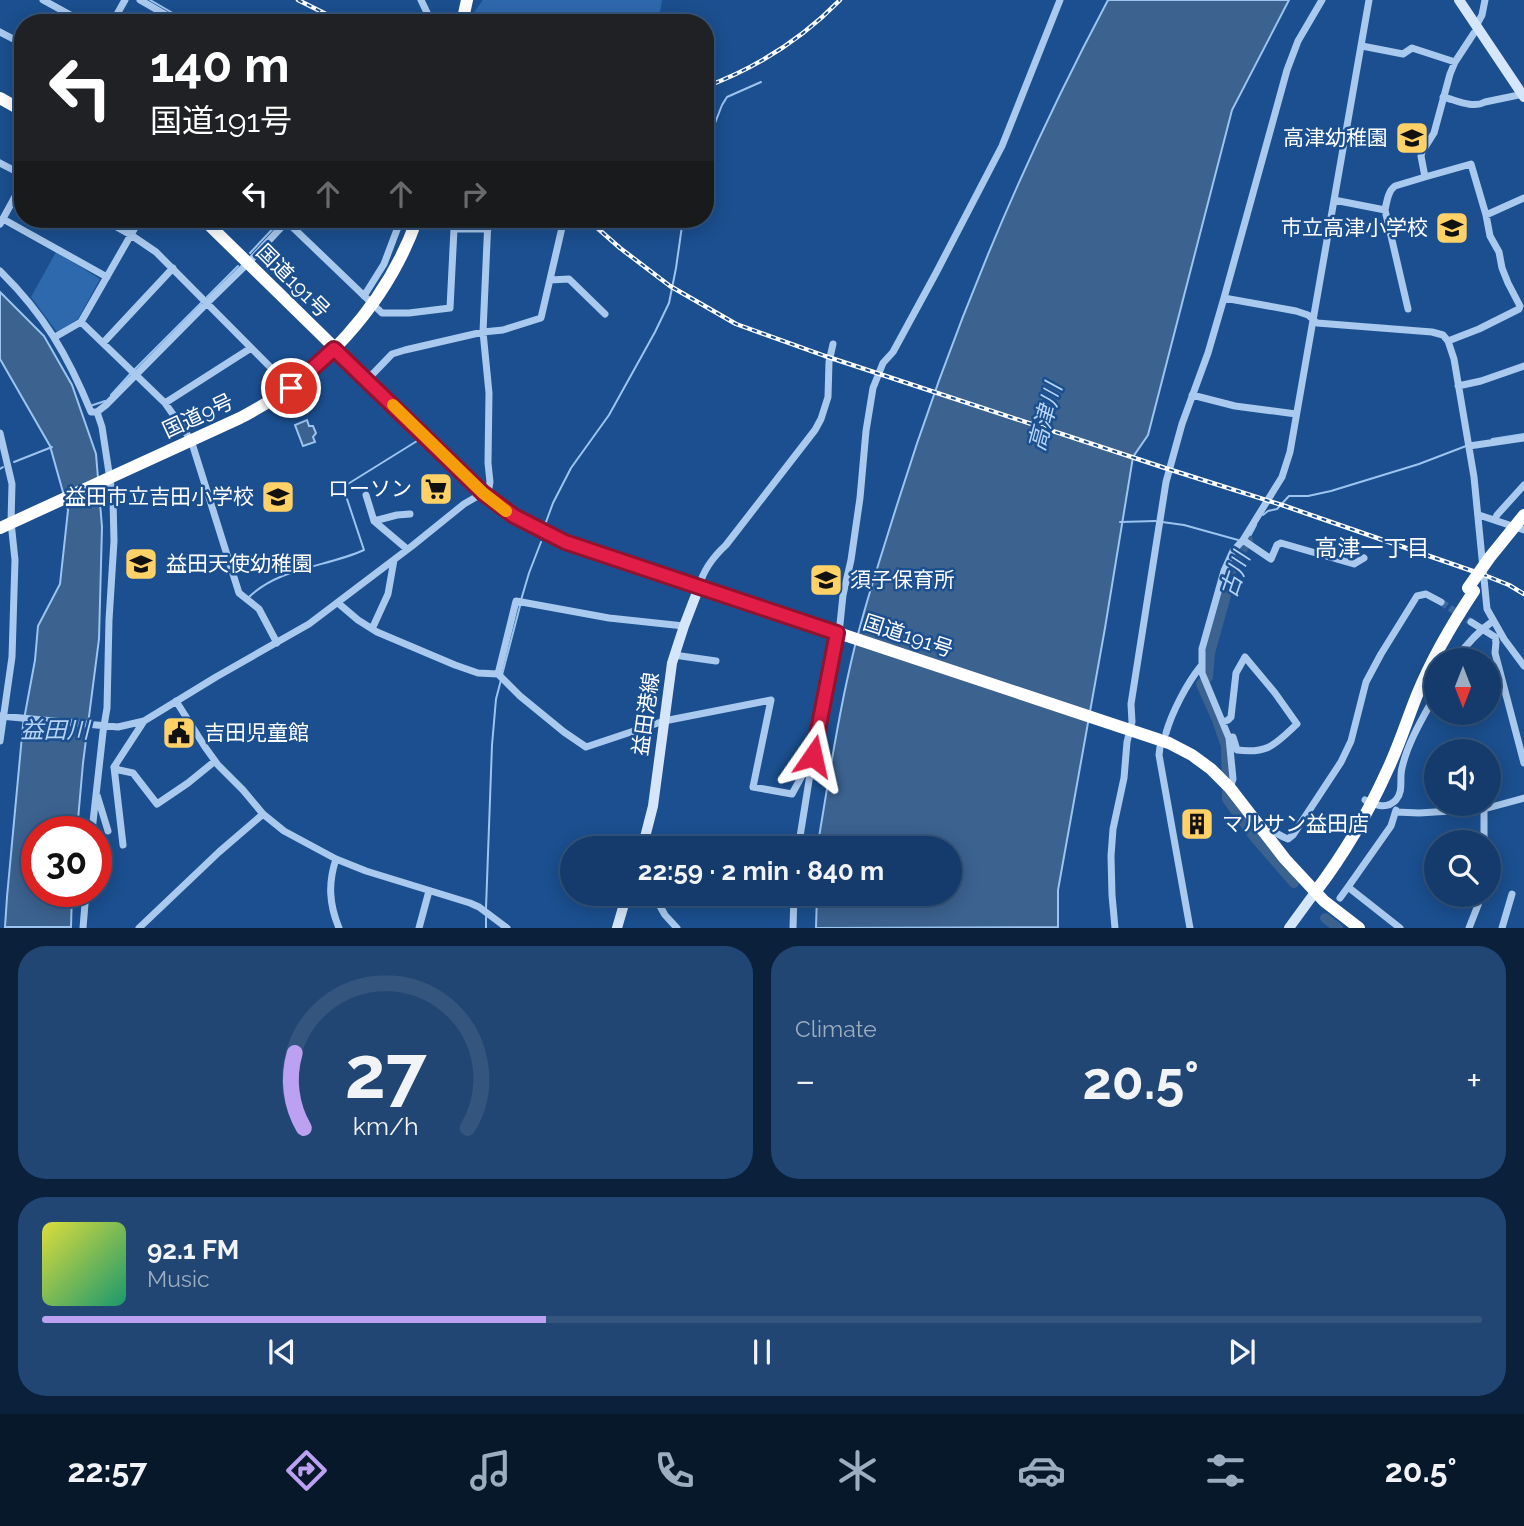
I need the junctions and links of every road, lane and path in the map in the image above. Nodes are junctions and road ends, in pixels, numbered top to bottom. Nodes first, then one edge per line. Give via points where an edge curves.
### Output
1 (43, 0) edge
2 (140, 0) edge
3 (1060, 0) edge
4 (1322, 0) edge
5 (1369, 0) edge
6 (1459, 0) edge
7 (1485, 0) edge
8 (69, 14) edge
9 (164, 14) edge
10 (1477, 28) junction
11 (1362, 46) junction
12 (1455, 62) junction
13 (1524, 95) edge
14 (1443, 97) junction
15 (1425, 177) junction
16 (14, 197) edge
17 (1524, 198) edge
18 (1334, 200) junction
19 (1385, 210) junction
20 (1486, 215) junction
21 (2, 216) edge
22 (23, 228) edge
23 (118, 228) edge
24 (135, 228) edge
25 (212, 228) edge
26 (280, 228) edge
27 (295, 228) edge
28 (398, 228) edge
29 (413, 228) edge
30 (563, 228) edge
31 (488, 229) joint
32 (131, 235) junction
33 (248, 263) junction
34 (173, 268) junction
35 (0, 271) edge
36 (107, 276) junction
37 (550, 280) junction
38 (1224, 298) junction
39 (369, 300) junction
40 (207, 303) junction
41 (1408, 309) dead end
42 (605, 314) dead end
43 (1313, 321) junction
44 (81, 322) junction
45 (483, 332) junction
46 (55, 337) junction
47 (1448, 341) junction
48 (103, 343) junction
49 (833, 344) dead end
50 (251, 348) junction
51 (334, 349) junction
52 (1524, 366) edge
53 (136, 374) junction
54 (367, 381) junction
55 (1458, 387) junction
56 (291, 388) junction
57 (1192, 395) junction
58 (165, 402) junction
59 (97, 412) junction
60 (1296, 414) junction
61 (0, 433) edge
62 (1524, 438) edge
63 (191, 440) junction
64 (1469, 446) junction
65 (108, 478) junction
66 (1524, 485) edge
67 (483, 493) junction
68 (366, 495) dead end
69 (410, 514) dead end
70 (1479, 515) junction
71 (1524, 516) edge
72 (1495, 519) junction
73 (374, 521) junction
74 (9, 523) edge
75 (1524, 527) edge
76 (1243, 540) junction
77 (407, 549) junction
78 (1364, 558) dead end
79 (394, 559) junction
80 (699, 587) junction
81 (1471, 589) junction
82 (1441, 602) tunnel mouth
83 (338, 603) junction
84 (1493, 621) junction
85 (1471, 622) tunnel mouth
86 (684, 626) junction
87 (372, 629) junction
88 (1482, 629) junction
89 (839, 634) junction
90 (277, 643) junction
91 (1464, 648) edge
92 (674, 655) junction
93 (716, 661) dead end
94 (1201, 666) junction
95 (1524, 666) edge
96 (498, 674) junction
97 (176, 701) junction
98 (3, 716) edge
99 (1424, 718) edge
100 (144, 721) junction
101 (664, 721) junction
102 (1223, 722) junction
103 (101, 727) junction
104 (1128, 729) junction
105 (1166, 733) dead end
106 (1229, 738) junction
107 (0, 741) edge
108 (1160, 747) dead end
109 (813, 756) junction
110 (215, 761) junction
111 (1524, 763) edge
112 (114, 767) junction
113 (1230, 788) junction
114 (96, 789) junction
115 (1524, 797) edge
116 (1368, 802) junction
117 (1393, 803) junction
118 (1501, 804) edge
119 (1396, 812) junction
120 (1424, 813) edge
121 (263, 814) junction
122 (93, 816) edge
123 (104, 816) edge
124 (1261, 828) junction
125 (645, 836) edge
126 (799, 836) edge
127 (123, 845) dead end
128 (336, 859) junction
129 (1348, 887) junction
130 (429, 891) junction
131 (1316, 891) junction
132 (1512, 894) dead end
133 (1339, 898) dead end
134 (623, 906) edge
135 (660, 906) edge
136 (794, 906) edge
137 (85, 907) edge
138 (1477, 907) edge
139 (83, 928) edge
140 (139, 928) edge
141 (339, 928) edge
142 (419, 928) edge
143 (506, 928) edge
144 (617, 928) edge
145 (677, 928) edge
146 (793, 928) edge
147 (1115, 928) edge
148 (1190, 928) edge
149 (1289, 928) edge
150 (1359, 928) edge
151 (1400, 928) edge
152 (1469, 928) edge
153 (1502, 928) edge

1 - 8 street
2 - 9 street
3 - 89 street via 1002,146 873,388
4 - 38 street via 1287,70
5 - 11 street
6 - 10 main road
7 - 10 street
10 - 12 street
10 - 13 main road
11 - 12 street via 1403,54 1412,48
11 - 18 street
12 - 14 street
13 - 14 street via 1479,105
14 - 15 street via 1434,133 1421,156
15 - 19 street via 1391,189
15 - 20 street via 1471,164
16 - 21 street
17 - 20 street
18 - 19 street
18 - 43 street
19 - 41 street
20 - 47 street via 1502,268 1521,306
22 - 36 street
23 - 32 street
24 - 32 street
25 - 33 highway, 国道191号
26 - 33 street
27 - 39 street
28 - 39 street
29 - 39 highway, 国道9号 via 390,277
30 - 37 street
31 - 39 street via 454,229 450,308 382,313
31 - 45 street
32 - 34 street
32 - 36 street
33 - 40 street
33 - 51 highway, 国道191号
34 - 40 street
34 - 48 street
35 - 46 street
36 - 44 street
37 - 42 street via 569,279
37 - 45 street via 541,318
38 - 43 street via 1296,311
38 - 57 street
39 - 51 highway, 国道9号
40 - 50 street
40 - 53 street
43 - 47 street via 1432,332
43 - 60 street
44 - 46 street
44 - 48 street
45 - 54 street via 392,354
45 - 67 street via 490,482
46 - 59 street via 91,412
47 - 55 street
48 - 53 street
49 - 80 street via 828,397 815,429 716,554
50 - 56 street
50 - 58 street
51 - 54 highway, 国道191号
51 - 56 highway, 国道9号
52 - 55 street
53 - 58 street
53 - 59 street
54 - 67 highway, 国道191号
55 - 64 street
56 - 63 highway, 国道9号 via 266,405
57 - 60 street
57 - 104 street via 1166,482
58 - 63 street
59 - 65 street
60 - 76 street via 1282,477
61 - 74 street via 12,484
62 - 64 street
63 - 65 highway, 国道9号
63 - 90 street via 239,593 259,609
64 - 70 street
65 - 74 highway, 国道9号
65 - 103 street via 114,541 108,699
66 - 72 street
67 - 77 street
67 - 80 highway, 国道191号 via 514,516 565,542
68 - 73 street
69 - 73 street
70 - 72 street
70 - 84 street via 1485,595
71 - 81 highway, bridge
72 - 75 street
73 - 77 street
74 - 98 street via 15,560 12,657
75 - 81 highway
76 - 78 street via 1271,559 1282,543 1354,564
76 - 94 street via 1224,571
77 - 79 street
79 - 83 street
79 - 87 street via 388,594
80 - 86 main road, 益田港線
80 - 89 highway, 国道191号
81 - 116 highway via 1431,664 1388,770
82 - 124 street via 1426,594 1417,596 1366,682 1341,762 1293,835 1288,839
83 - 87 street
83 - 90 street
84 - 88 street
84 - 95 street
85 - 88 street
86 - 92 main road, 益田港線
86 - 96 street via 516,601
87 - 96 street via 455,665
88 - 91 street
88 - 111 street via 1495,638
89 - 104 highway, 国道191号
89 - 109 street
90 - 97 street
92 - 93 street
92 - 101 main road, 益田港線
94 - 102 street
94 - 105 street
96 - 101 street via 586,747
97 - 100 street
97 - 110 street
98 - 103 street
98 - 107 street
99 - 117 street via 1407,752 1401,790
100 - 103 street
100 - 112 street
101 - 109 street via 771,700 753,787 792,794
101 - 125 main road, 益田港線
102 - 106 street
102 - 106 street via 1231,716 1236,673 1245,657 1297,723 1266,749 1237,750 1233,737
103 - 114 street
104 - 113 highway, 国道191号 via 1192,755
104 - 147 street via 1111,856
106 - 113 street via 1234,779
108 - 148 street
109 - 126 street
110 - 112 street via 157,804 133,772
110 - 121 street
112 - 127 street
113 - 124 highway, 国道191号
114 - 122 street
114 - 123 street
115 - 118 street
116 - 117 street
116 - 131 highway
117 - 119 street
119 - 120 street
119 - 129 street via 1381,842
121 - 128 street
121 - 140 street
124 - 131 highway, 国道191号
128 - 130 street
128 - 141 street via 330,886
129 - 133 street
129 - 151 street
130 - 142 street
130 - 143 street via 479,907
131 - 149 main road
131 - 150 highway, 国道191号
132 - 153 street
134 - 144 main road
135 - 145 street
136 - 146 street
137 - 139 street
138 - 152 street

